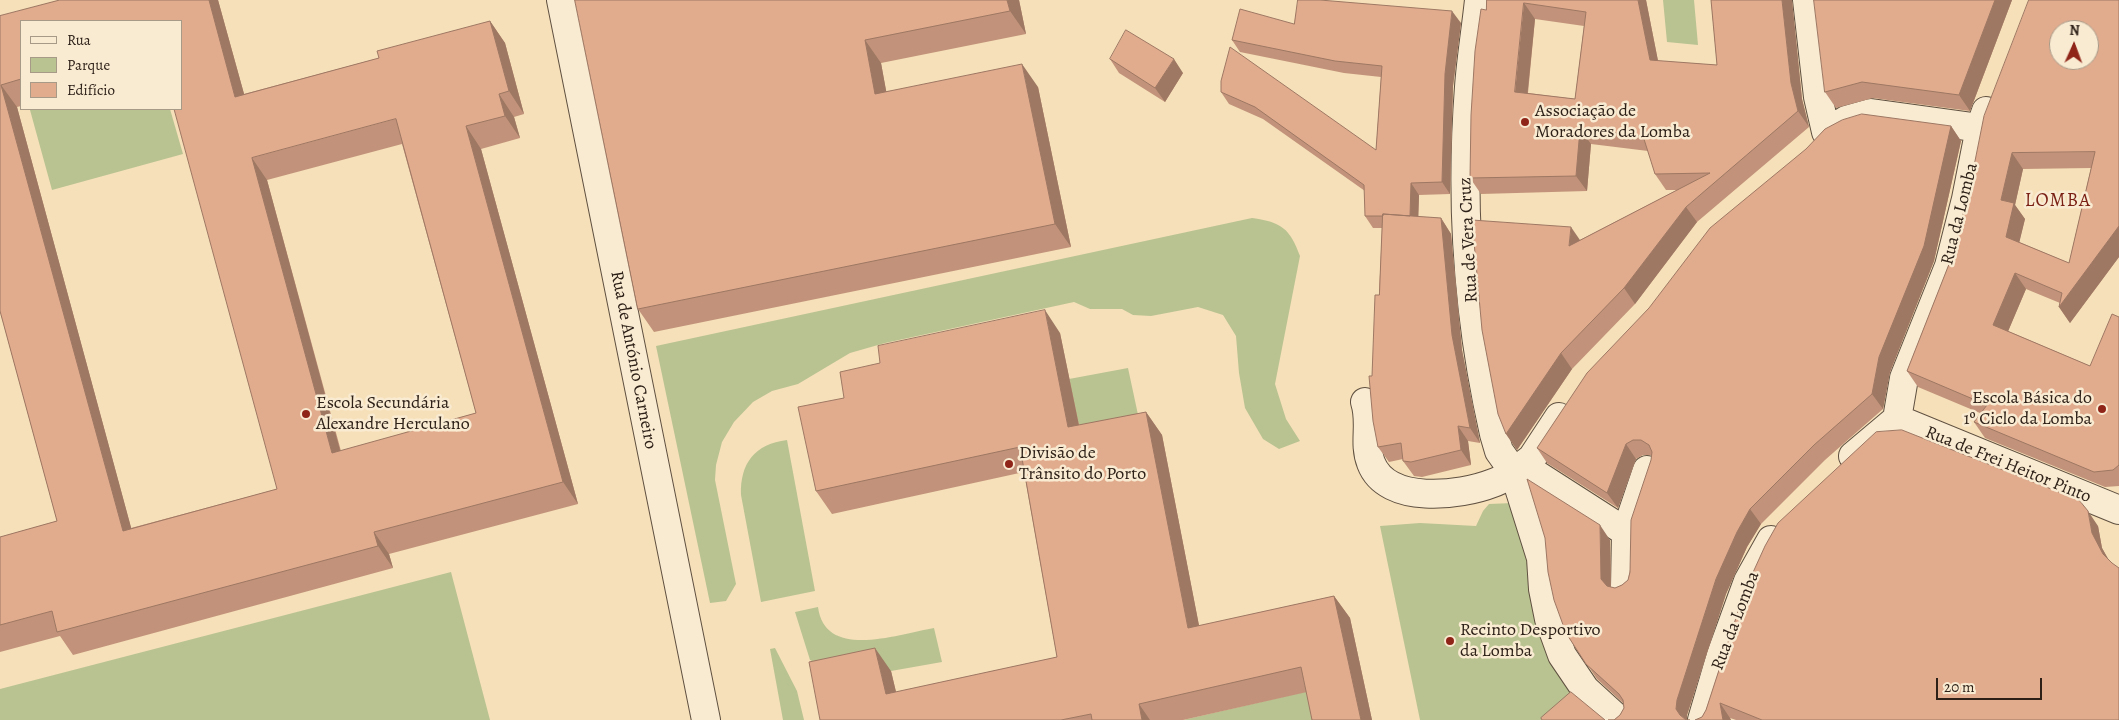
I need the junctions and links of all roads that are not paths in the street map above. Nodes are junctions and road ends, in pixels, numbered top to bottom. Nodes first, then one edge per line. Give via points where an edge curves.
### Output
1 (561, 0) edge
2 (1479, 0) edge
3 (1807, 0) edge
4 (1994, 91) edge
5 (1980, 128) junction
6 (1826, 132) junction
7 (1806, 152) edge
8 (1574, 394) edge
9 (1365, 402) dead end
10 (1897, 419) junction
11 (1647, 470) edge
12 (1514, 472) junction
13 (1831, 475) edge
14 (2119, 510) edge
15 (1787, 519) edge
16 (1626, 532) junction
17 (1625, 587) edge
18 (706, 720) edge
19 (1619, 720) edge
20 (1702, 720) edge

1 - 18 street, Rua de António Carneiro
2 - 12 street, Rua de Vera Cruz via 1469,84 1465,198 1472,320 1498,451
3 - 6 street via 1818,97
4 - 5 street, Rua da Lomba
5 - 6 street via 1871,113 1846,120
5 - 10 street, Rua da Lomba via 1949,266 1904,378
6 - 7 street
8 - 12 street via 1532,458
9 - 12 street via 1370,422 1368,455 1377,475 1393,486 1433,495 1494,483
10 - 13 street
10 - 14 street, Rua de Frei Heitor Pinto
11 - 16 street
12 - 16 street via 1534,473
12 - 19 street, Rua de Vera Cruz via 1541,558 1549,619 1562,655 1585,689
15 - 20 street, Rua da Lomba via 1775,531 1748,581
16 - 17 street

